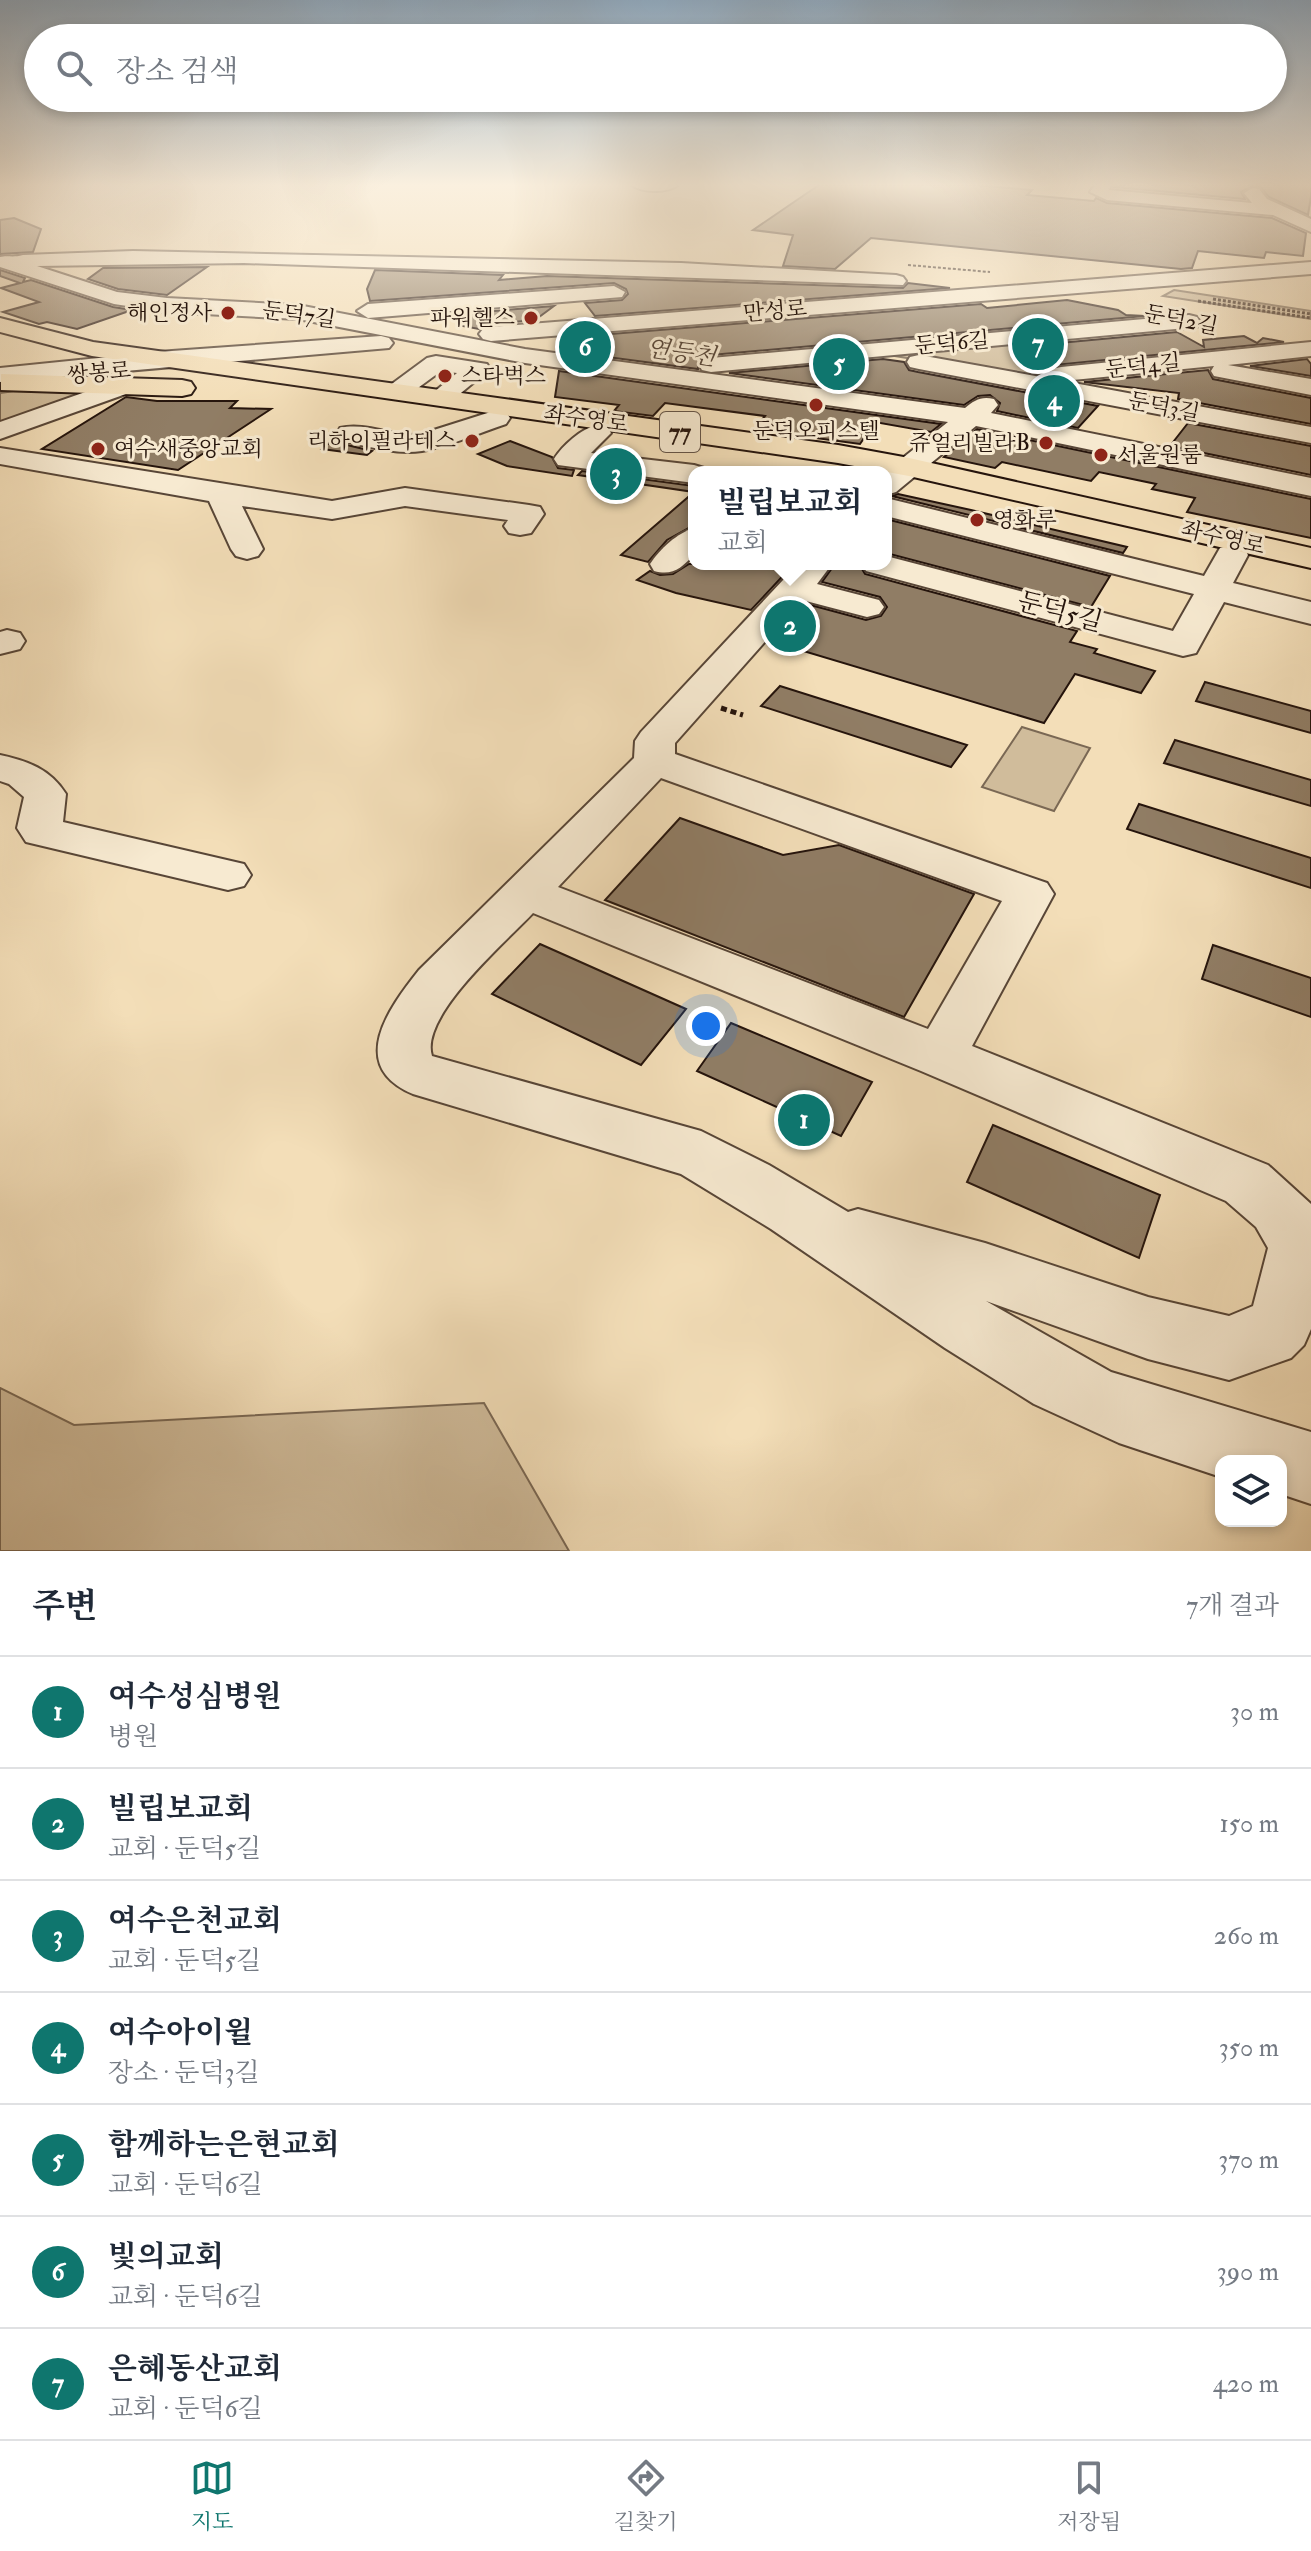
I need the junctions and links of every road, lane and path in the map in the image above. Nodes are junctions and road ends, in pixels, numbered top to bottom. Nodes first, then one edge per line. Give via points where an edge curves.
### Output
1 (90, 257) edge
2 (231, 257) edge
3 (244, 257) edge
4 (39, 260) junction
5 (2, 262) edge
6 (909, 266) dead end
7 (607, 268) junction
8 (1311, 268) edge
9 (1311, 275) edge
10 (777, 277) junction
11 (1003, 281) junction
12 (417, 284) dead end
13 (377, 287) dead end
14 (187, 290) junction
15 (1052, 296) junction
16 (1197, 297) dead end
17 (362, 310) junction
18 (815, 311) junction
19 (1194, 315) junction
20 (1311, 316) edge
21 (0, 325) edge
22 (1250, 334) dead end
23 (0, 336) edge
24 (43, 339) junction
25 (464, 339) junction
26 (1311, 347) edge
27 (129, 349) junction
28 (859, 352) junction
29 (325, 361) junction
30 (1175, 363) junction
31 (156, 364) junction
32 (694, 367) junction
33 (639, 373) junction
34 (0, 375) edge
35 (1018, 378) junction
36 (0, 382) edge
37 (1311, 387) edge
38 (398, 391) junction
39 (361, 397) junction
40 (441, 397) junction
41 (604, 411) junction
42 (979, 411) junction
43 (497, 418) junction
44 (0, 431) edge
45 (350, 434) dead end
46 (1311, 435) edge
47 (0, 456) edge
48 (843, 464) edge
49 (1311, 470) edge
50 (688, 473) edge
51 (892, 483) edge
52 (519, 486) dead end
53 (1311, 487) edge
54 (221, 494) junction
55 (1015, 499) junction
56 (688, 544) edge
57 (247, 549) dead end
58 (1232, 555) junction
59 (1311, 558) edge
60 (666, 564) dead end
61 (892, 568) edge
62 (1311, 574) edge
63 (805, 576) edge
64 (1213, 590) junction
65 (867, 607) dead end
66 (1311, 613) edge
67 (655, 751) junction
68 (0, 767) edge
69 (228, 875) dead end
70 (526, 892) junction
71 (940, 1056) junction
72 (818, 1225) junction
73 (1311, 1468) edge

1 - 4 street, 둔덕7길
2 - 14 street
3 - 7 street, 둔덕7길
4 - 5 street
4 - 14 street, 둔덕7길 via 113,283
5 - 14 street via 114,298
6 - 11 path
7 - 10 street, 둔덕7길
7 - 12 street, 둔덕7길
8 - 11 street, 만성로
9 - 15 street, 만성로
10 - 11 street, 둔덕7길
10 - 17 street, 둔덕7길
10 - 18 street
11 - 18 street, 만성로
13 - 17 street, 둔덕7길
14 - 17 street, 둔덕7길
14 - 25 street, 둔덕7길
14 - 27 street
15 - 18 street, 만성로
15 - 19 street, 둔덕2길
16 - 20 path
17 - 25 street, 둔덕7길
18 - 25 street, 만성로
18 - 28 street
19 - 20 path
19 - 28 street, 둔덕6길
21 - 24 main road, 좌수영로 / 77
22 - 26 street, 둔덕2길
23 - 27 main road, 좌수영로 / 77 via 56,352
24 - 27 main road
24 - 31 main road, 좌수영로 / 77
25 - 29 street, 만성로
25 - 32 street, 둔덕6길
25 - 33 street
26 - 30 street, 둔덕4길
27 - 29 main road
27 - 31 main road, 좌수영로 / 77
27 - 34 street, 쌍봉로
27 - 36 main road
27 - 39 main road
27 - 44 street
28 - 32 street, 둔덕6길
28 - 35 street, 둔덕6길
29 - 31 street, 만성로
29 - 31 main road, 좌수영로 / 77
29 - 38 main road, 좌수영로 / 77
30 - 35 street, 둔덕4길
30 - 37 street, 둔덕3길
31 - 36 street, 쌍봉로
31 - 39 main road, 좌수영로 / 77
32 - 42 street
33 - 41 street
33 - 42 street
35 - 42 street
35 - 46 street, 둔덕3길
38 - 40 main road, 좌수영로 / 77
38 - 40 street via 436,363 478,369
39 - 43 main road, 좌수영로 / 77
40 - 41 main road, 좌수영로 / 77
41 - 43 main road, 좌수영로 / 77
41 - 48 main road, 좌수영로 / 77
41 - 50 street via 568,459
42 - 49 street, 둔덕3길
42 - 51 street
42 - 53 street
43 - 45 street via 421,443
47 - 54 street
51 - 55 main road, 좌수영로 / 77
51 - 64 street
52 - 54 street via 509,518 405,497 332,510
54 - 57 street
55 - 58 main road, 좌수영로 / 77
55 - 59 main road, 좌수영로 / 77
56 - 60 street
58 - 62 main road, 좌수영로 / 77
58 - 64 street, 둔덕5길
61 - 64 street, 둔덕5길 via 1183,645
63 - 65 street
63 - 67 street
64 - 66 street
67 - 70 street
67 - 71 street via 1030,894
68 - 69 street via 24,775 45,794 42,832
70 - 71 street
70 - 72 street via 424,1000 413,1018 404,1061 432,1079 681,1148 748,1181
71 - 72 street via 1235,1178 1269,1198 1292,1226 1299,1248 1276,1331 1242,1346 1214,1347 985,1272
72 - 73 street via 1059,1382 1144,1421

